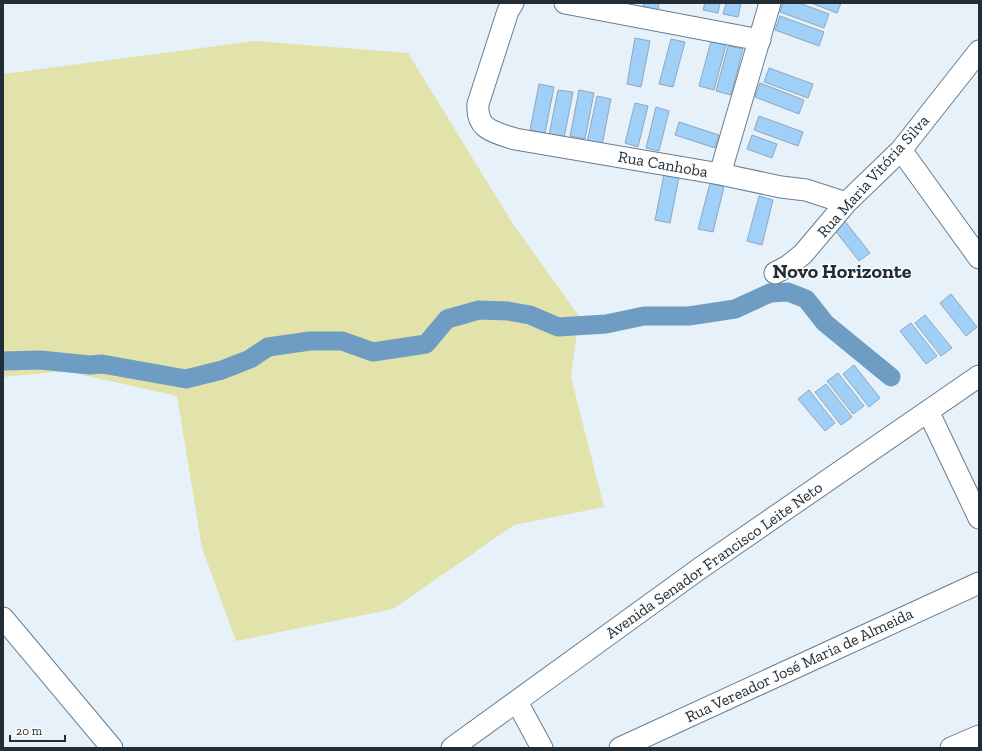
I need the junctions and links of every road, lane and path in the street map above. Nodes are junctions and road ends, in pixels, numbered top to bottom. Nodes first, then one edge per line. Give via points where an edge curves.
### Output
1 (513, 3) edge
2 (565, 3) edge
3 (770, 3) edge
4 (760, 40) junction
5 (979, 51) edge
6 (901, 150) junction
7 (720, 174) junction
8 (846, 203) junction
9 (979, 258) edge
10 (775, 273) dead end
11 (979, 376) edge
12 (928, 411) junction
13 (979, 518) edge
14 (979, 583) edge
15 (3, 618) edge
16 (517, 702) junction
17 (979, 736) edge
18 (112, 748) edge
19 (452, 748) edge
20 (542, 748) edge
21 (620, 748) edge
22 (951, 748) edge

1 - 7 street, Rua Canhoba via 478,104 477,114 480,123 493,132 515,139
2 - 4 street
3 - 4 street
4 - 7 street
5 - 6 street, Rua Maria Vitória Silva
6 - 8 street, Rua Maria Vitória Silva
6 - 9 street
7 - 8 street, Rua Canhoba via 806,190
8 - 10 street, Rua Maria Vitória Silva via 803,254
11 - 12 street, Avenida Senador Francisco Leite Neto
12 - 13 street
12 - 16 street, Avenida Senador Francisco Leite Neto via 699,569
14 - 21 street, Rua Vereador José Maria de Almeida
15 - 18 street
16 - 19 street, Avenida Senador Francisco Leite Neto
16 - 20 street
17 - 22 street

